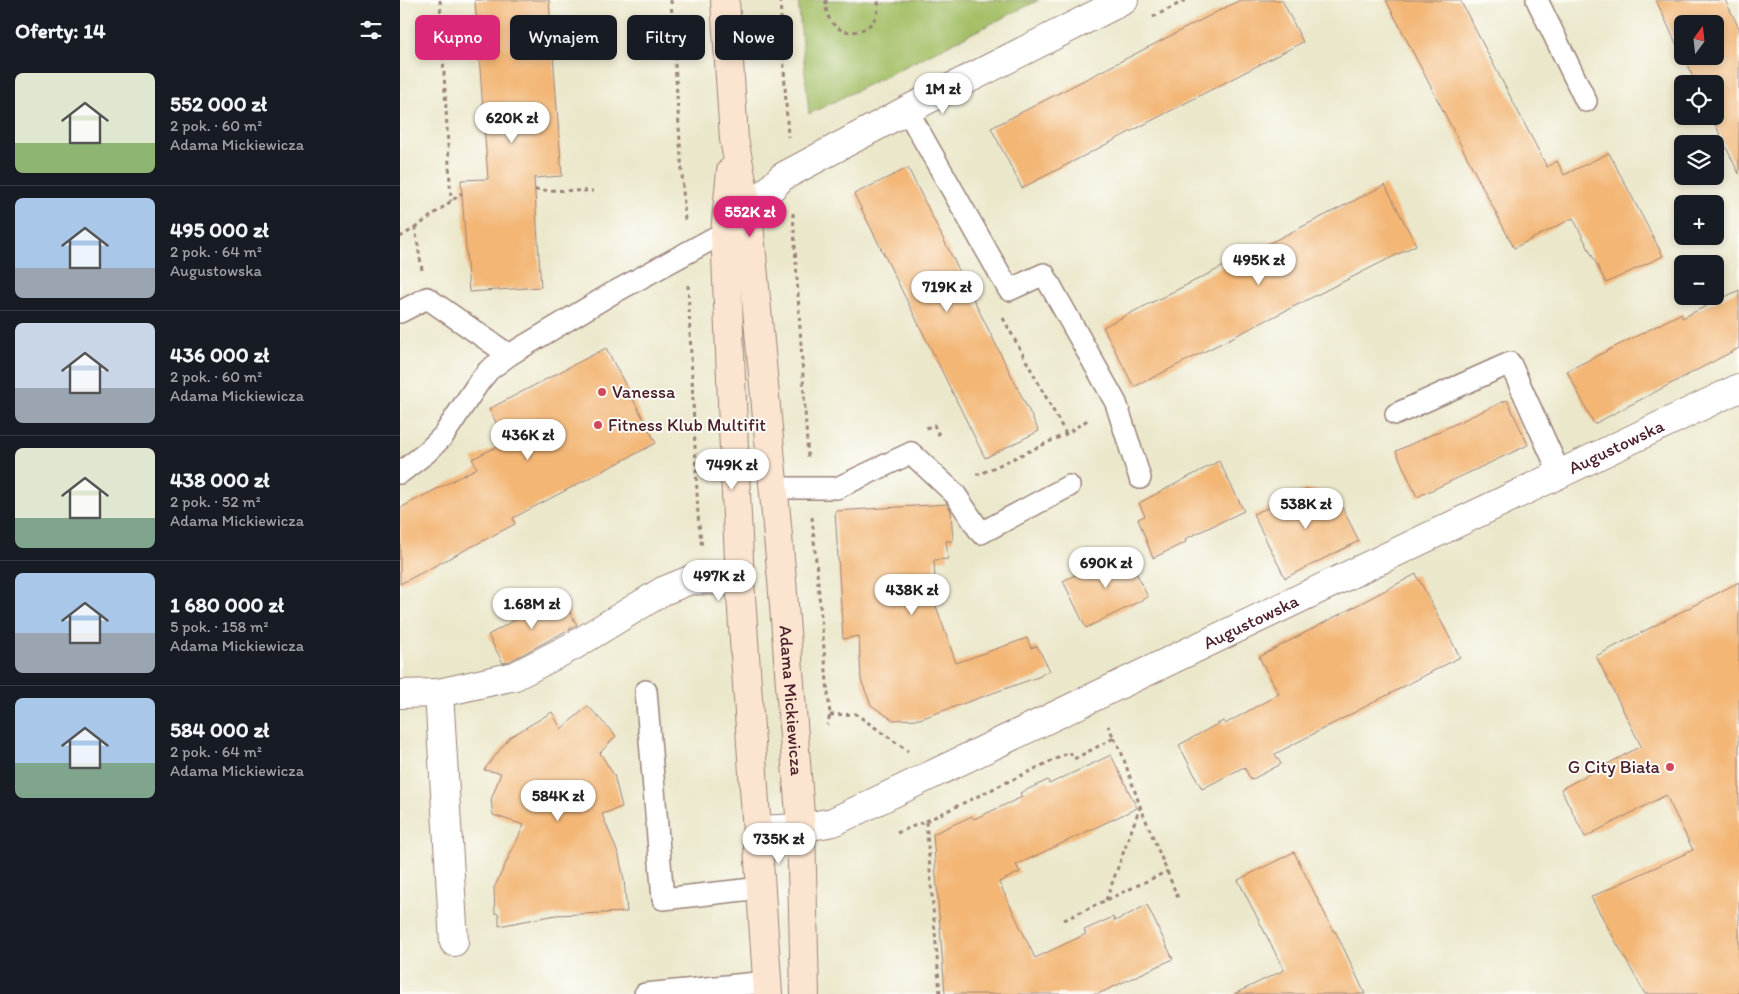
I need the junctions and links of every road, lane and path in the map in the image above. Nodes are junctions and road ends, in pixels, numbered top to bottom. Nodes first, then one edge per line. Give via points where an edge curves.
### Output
1 (440, 0) edge
2 (725, 0) edge
3 (780, 0) edge
4 (826, 0) edge
5 (878, 0) edge
6 (1124, 0) edge
7 (1537, 0) edge
8 (1586, 101) dead end
9 (906, 110) junction
10 (734, 139) junction
11 (791, 173) junction
12 (535, 190) dead end
13 (593, 191) dead end
14 (462, 193) dead end
15 (451, 201) junction
16 (748, 212) junction
17 (415, 228) junction
18 (725, 232) junction
19 (400, 237) edge
20 (1009, 290) junction
21 (427, 298) junction
22 (400, 312) edge
23 (509, 355) junction
24 (1739, 388) edge
25 (1116, 403) junction
26 (1396, 414) dead end
27 (925, 429) dead end
28 (1066, 434) junction
29 (942, 440) dead end
30 (734, 450) junction
31 (400, 473) edge
32 (973, 474) dead end
33 (1560, 474) junction
34 (1140, 478) dead end
35 (1070, 486) dead end
36 (773, 488) junction
37 (740, 580) junction
38 (782, 580) junction
39 (646, 691) dead end
40 (400, 694) edge
41 (439, 694) junction
42 (1096, 696) junction
43 (830, 716) dead end
44 (1114, 738) junction
45 (911, 753) dead end
46 (1140, 806) junction
47 (926, 821) junction
48 (801, 828) junction
49 (757, 830) junction
50 (897, 833) dead end
51 (1168, 870) junction
52 (802, 883) junction
53 (761, 888) junction
54 (1178, 898) dead end
55 (1106, 900) junction
56 (1064, 920) dead end
57 (454, 942) dead end
58 (805, 987) edge
59 (767, 988) edge
60 (645, 994) edge
61 (940, 994) edge

1 - 15 path
2 - 10 street, Adama Mickiewicza
3 - 11 path
4 - 5 path via 829,20 846,32 866,29 878,12
6 - 9 street
7 - 8 lane
9 - 11 street
9 - 20 lane
10 - 16 street, Adama Mickiewicza
10 - 18 street, Adama Mickiewicza
11 - 16 street via 782,177
12 - 13 path
14 - 15 path
15 - 17 path
16 - 18 street
16 - 36 street, Adama Mickiewicza
17 - 19 path
17 - 21 path
18 - 23 lane via 611,294
18 - 30 street, Adama Mickiewicza
20 - 25 lane via 1044,274
20 - 28 path via 1002,316
21 - 22 lane
21 - 23 lane
23 - 31 lane via 479,382 443,436
24 - 33 street, Augustowska
25 - 28 path
25 - 34 lane
26 - 33 lane via 1510,363
27 - 29 path via 934,425
28 - 32 path via 980,474
30 - 36 street via 738,464 747,476
30 - 37 street, Adama Mickiewicza
33 - 42 street, Augustowska
35 - 36 lane via 981,533 955,494 911,453 837,488
36 - 38 street, Adama Mickiewicza
37 - 38 street
37 - 41 street via 690,580 663,591 575,645 515,676
37 - 49 street, Adama Mickiewicza
38 - 48 street, Adama Mickiewicza
39 - 53 lane via 663,899
40 - 41 street
41 - 57 street
42 - 44 path
42 - 48 street, Augustowska via 833,822
43 - 45 path via 856,714
44 - 46 path
44 - 47 path via 1074,759 1070,752
46 - 51 path
46 - 55 path
47 - 50 path
47 - 61 path
48 - 49 street, Augustowska
48 - 52 street, Adama Mickiewicza
49 - 53 street, Adama Mickiewicza
51 - 54 path
51 - 55 path
52 - 53 street
52 - 58 street, Adama Mickiewicza
53 - 59 street, Adama Mickiewicza
55 - 56 path
58 - 59 street
59 - 60 lane

